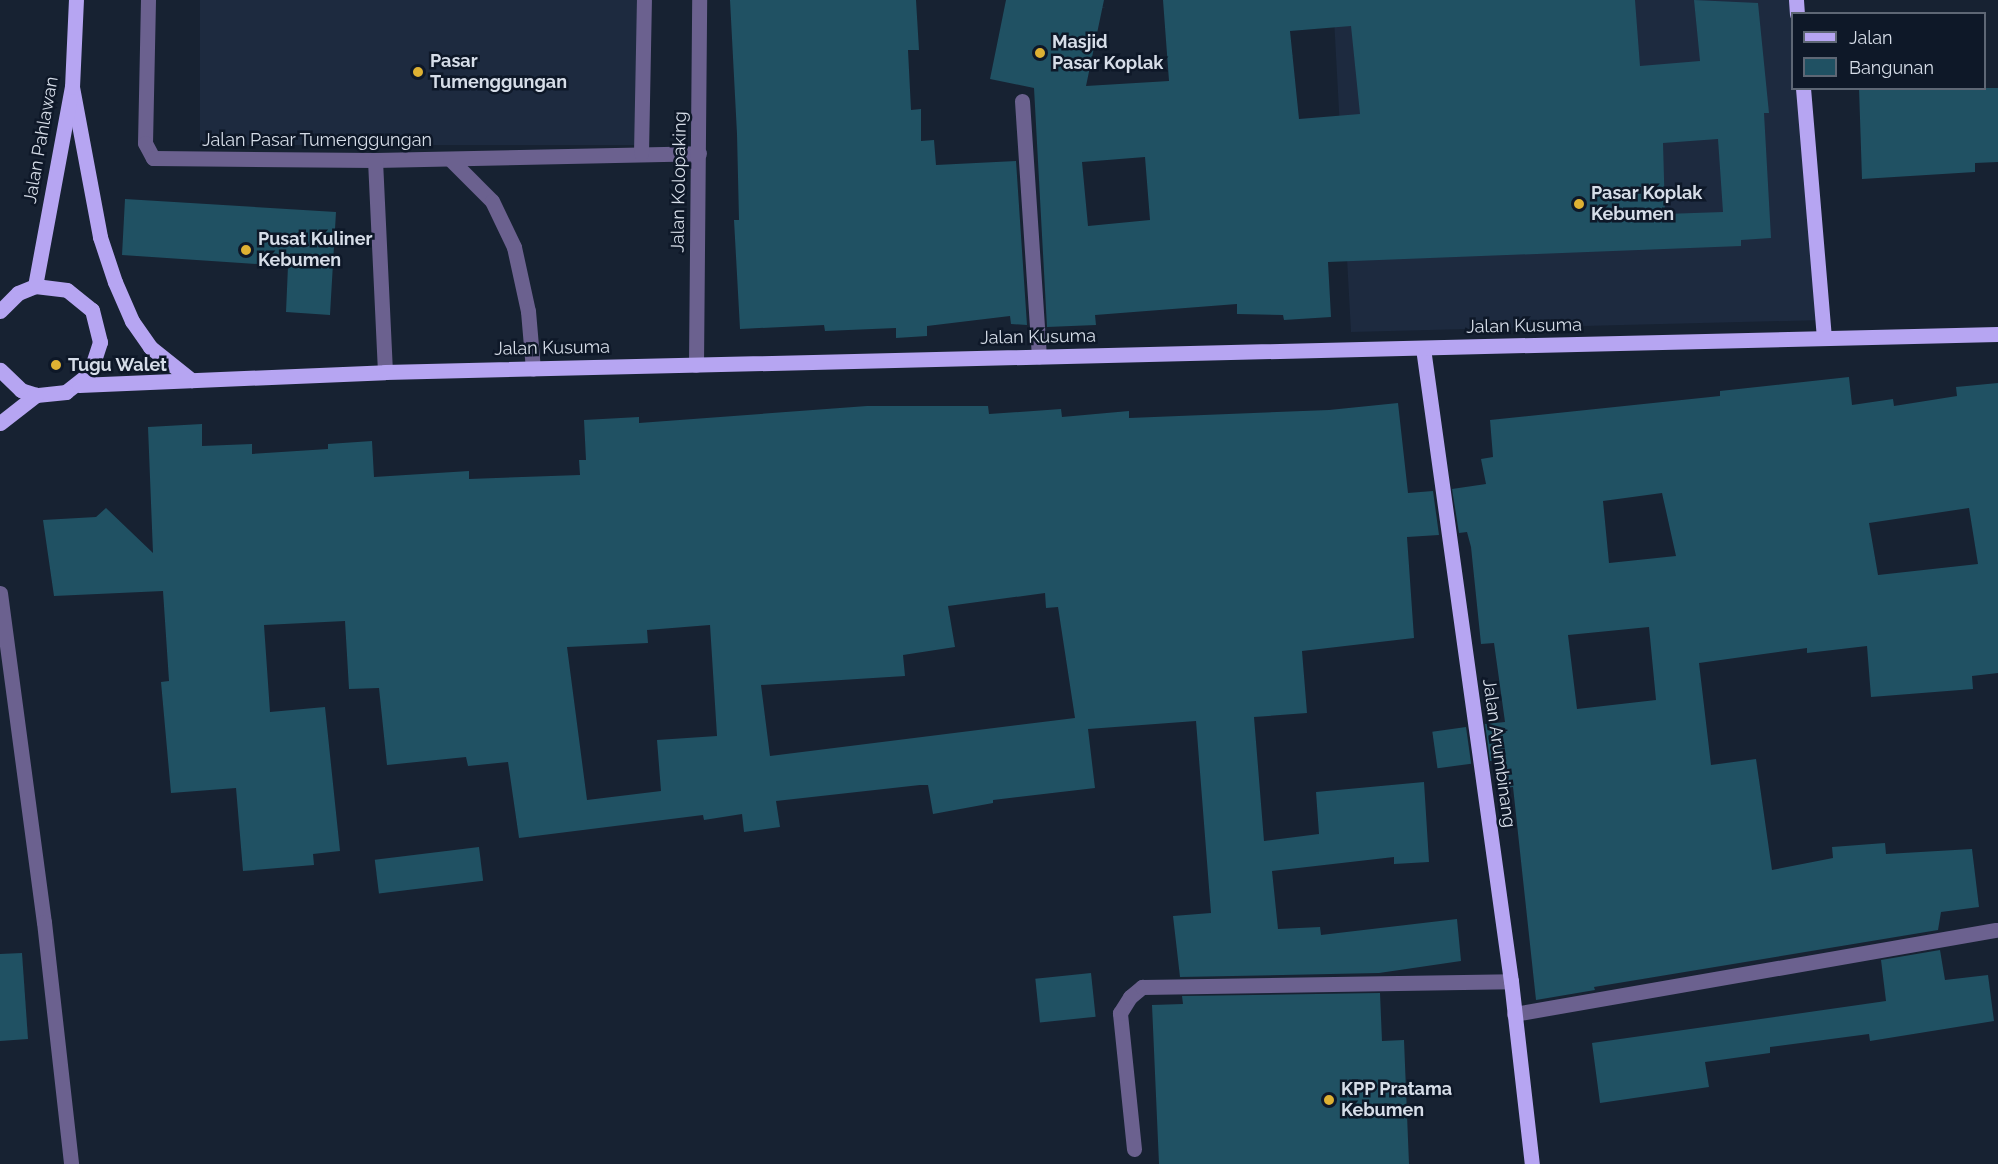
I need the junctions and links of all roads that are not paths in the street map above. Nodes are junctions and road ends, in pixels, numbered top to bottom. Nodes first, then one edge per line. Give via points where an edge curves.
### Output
1 (76, 0) edge
2 (148, 0) edge
3 (644, 0) edge
4 (699, 0) edge
5 (72, 87) junction
6 (1803, 90) edge
7 (1022, 101) dead end
8 (641, 153) junction
9 (699, 153) junction
10 (450, 159) junction
11 (375, 160) junction
12 (35, 286) junction
13 (0, 311) edge
14 (1998, 334) edge
15 (1824, 338) junction
16 (1423, 348) junction
17 (1039, 356) junction
18 (696, 365) junction
19 (533, 369) junction
20 (0, 370) edge
21 (386, 372) junction
22 (191, 380) junction
23 (79, 384) junction
24 (36, 395) junction
25 (0, 423) edge
26 (0, 593) edge
27 (1996, 930) dead end
28 (1511, 981) junction
29 (1514, 1014) junction
30 (1134, 1149) dead end
31 (71, 1164) edge
32 (1532, 1164) edge

1 - 5 main road, Jalan Pahlawan
2 - 11 street, Jalan Pasar Tumenggungan via 145,143 153,158
3 - 8 street
4 - 9 street, Jalan Kolopaking
5 - 12 main road, Jalan Pahlawan
5 - 22 main road via 100,237 115,282 132,321 150,346
6 - 15 main road
7 - 17 street
8 - 9 street, Jalan Pasar Tumenggungan
8 - 10 street, Jalan Pasar Tumenggungan
9 - 18 street, Jalan Kolopaking
10 - 11 street, Jalan Pasar Tumenggungan
10 - 19 street via 492,201 514,247 528,311
11 - 21 street
12 - 13 main road via 18,293
12 - 23 main road via 67,290 92,310 100,342 98,358
14 - 15 main road, Jalan Kusuma
15 - 16 main road, Jalan Kusuma
16 - 17 main road, Jalan Kusuma
16 - 28 main road, Jalan Arumbinang
17 - 18 main road, Jalan Kusuma
18 - 19 main road, Jalan Kusuma
19 - 21 main road, Jalan Kusuma
20 - 24 main road via 15,386
21 - 22 main road, Jalan Kusuma
22 - 23 main road, Jalan Kusuma
23 - 24 main road via 51,396
24 - 25 main road
26 - 31 street via 44,922
27 - 29 street
28 - 29 main road, Jalan Arumbinang
28 - 30 street via 1142,987 1120,1013
29 - 32 main road, Jalan Arumbinang

